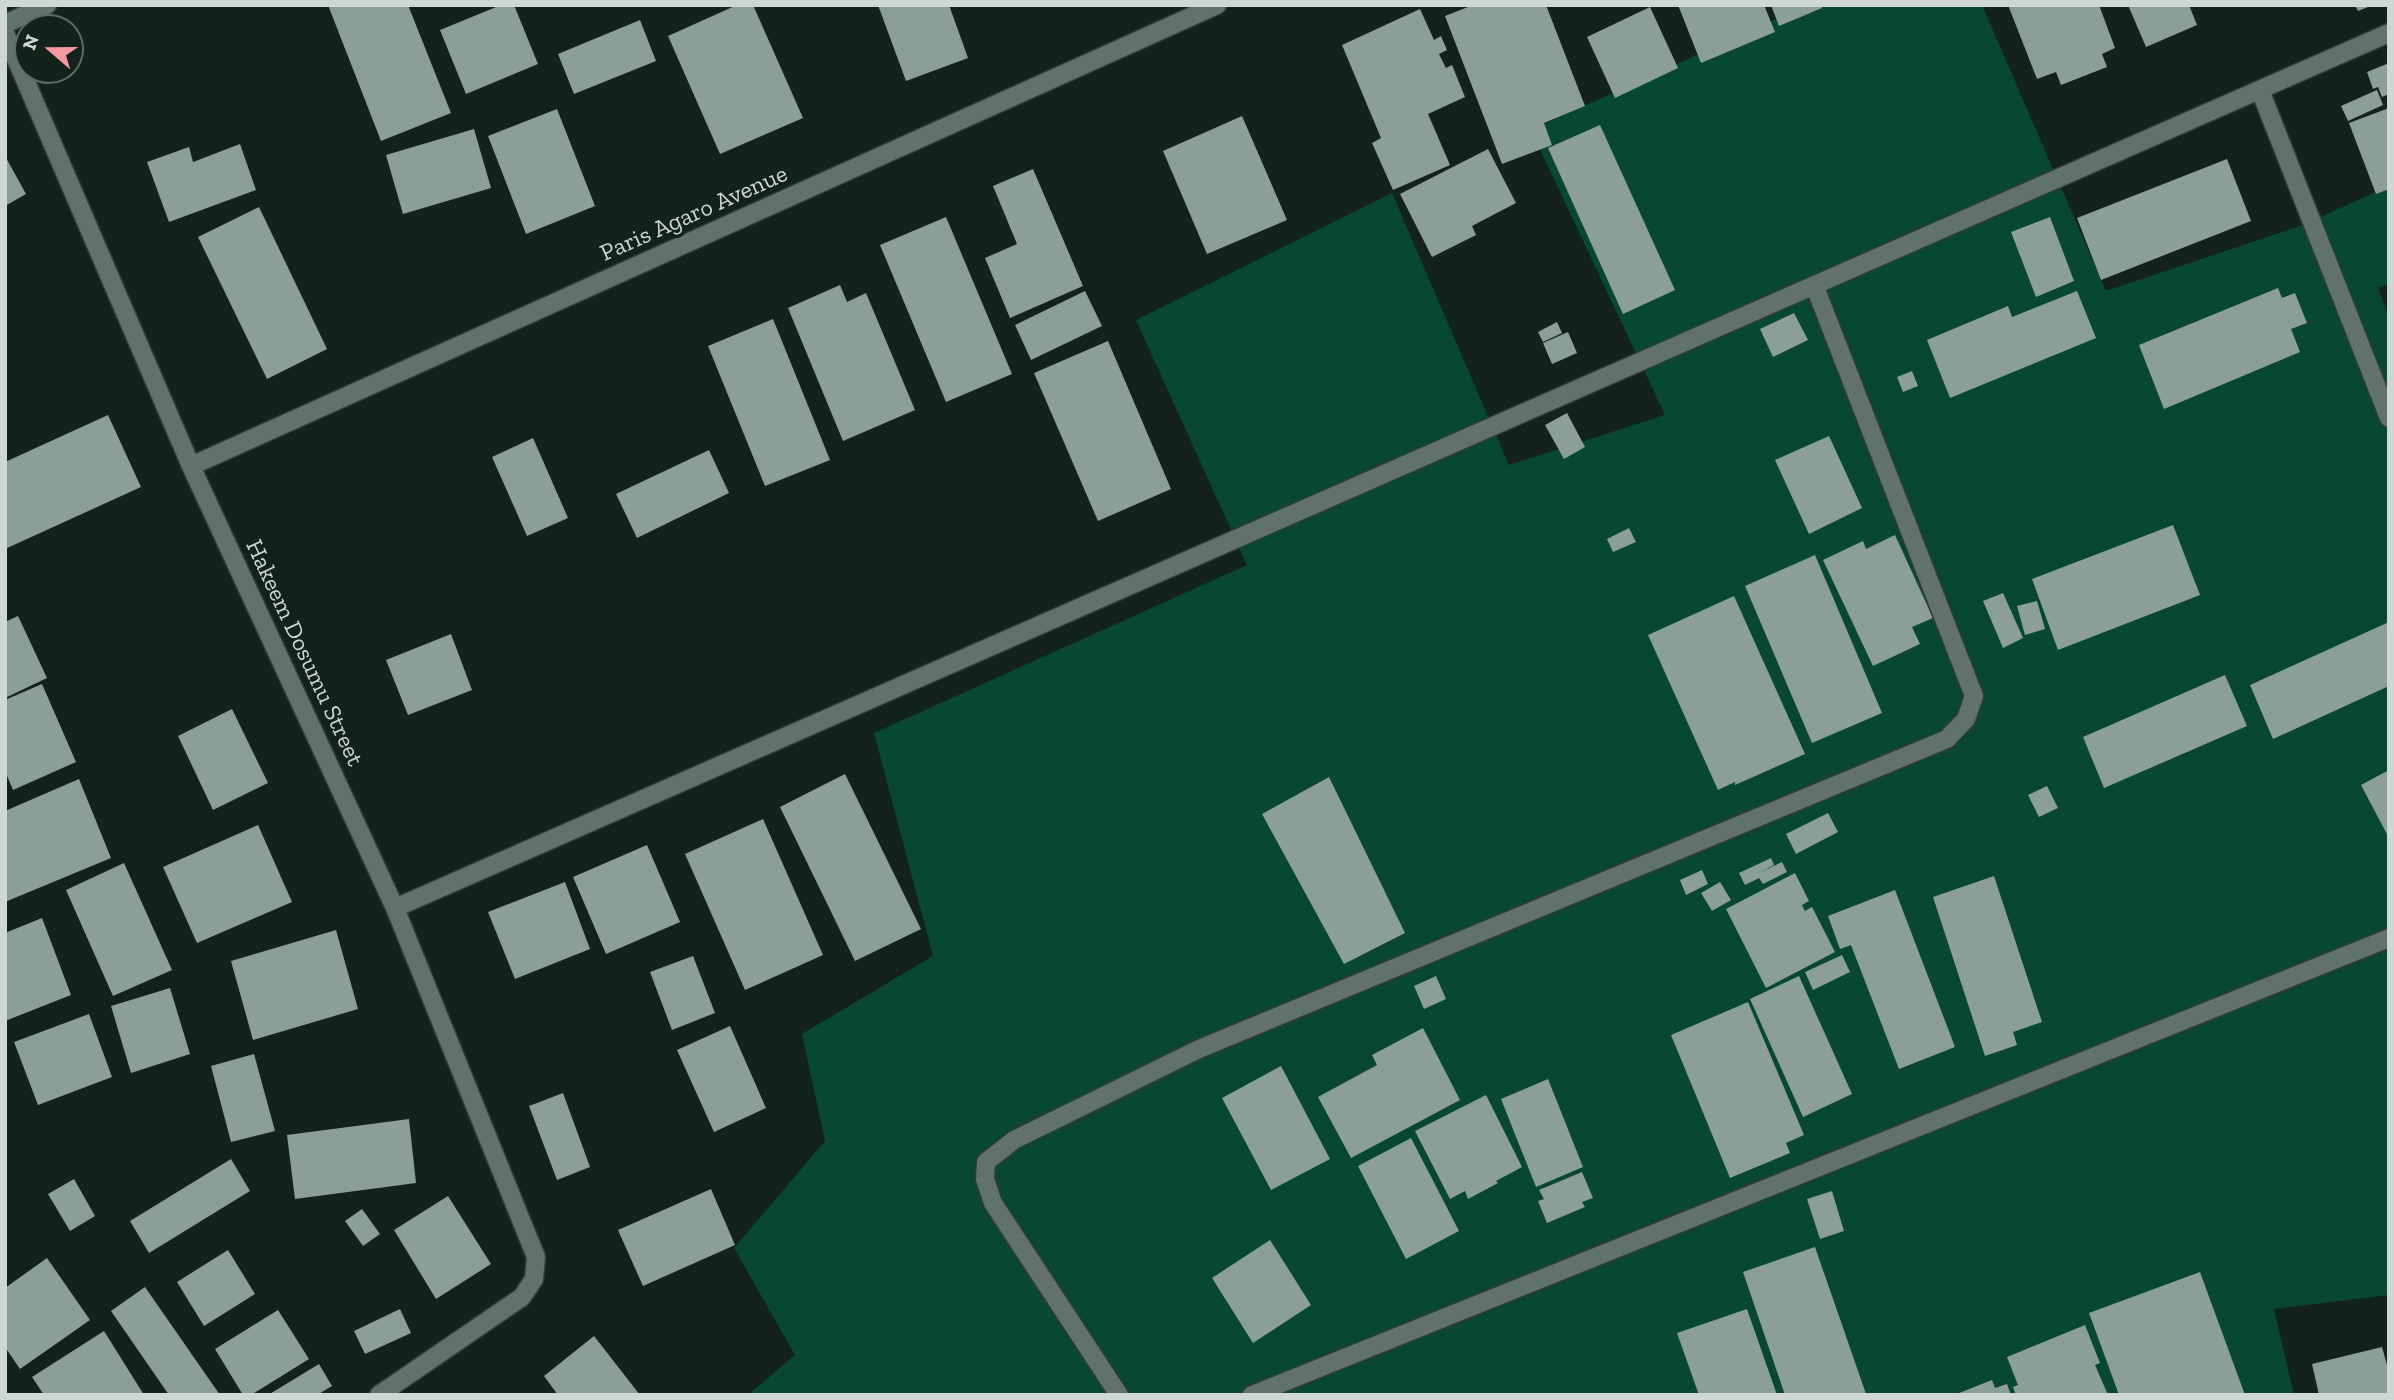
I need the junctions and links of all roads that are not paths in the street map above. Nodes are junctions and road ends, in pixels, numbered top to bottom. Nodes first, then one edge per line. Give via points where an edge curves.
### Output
1 (47, 5) edge
2 (1217, 5) edge
3 (5, 24) edge
4 (5, 33) edge
5 (2389, 33) edge
6 (2260, 90) junction
7 (1815, 287) junction
8 (2389, 418) edge
9 (191, 466) junction
10 (395, 908) junction
11 (2389, 938) edge
12 (379, 1395) edge
13 (1119, 1395) edge
14 (1252, 1395) edge

1 - 3 street
2 - 9 street, Paris Agaro Avenue
4 - 9 street, Hakeem Dosumu Street
5 - 6 street
6 - 7 street
6 - 8 street
7 - 10 street
7 - 13 street via 1974,696 1966,719 1947,739 1199,1049 1014,1140 986,1162 985,1179 993,1203
9 - 10 street, Hakeem Dosumu Street
10 - 12 street, Hakeem Dosumu Street via 536,1257 534,1279 522,1297
11 - 14 street

